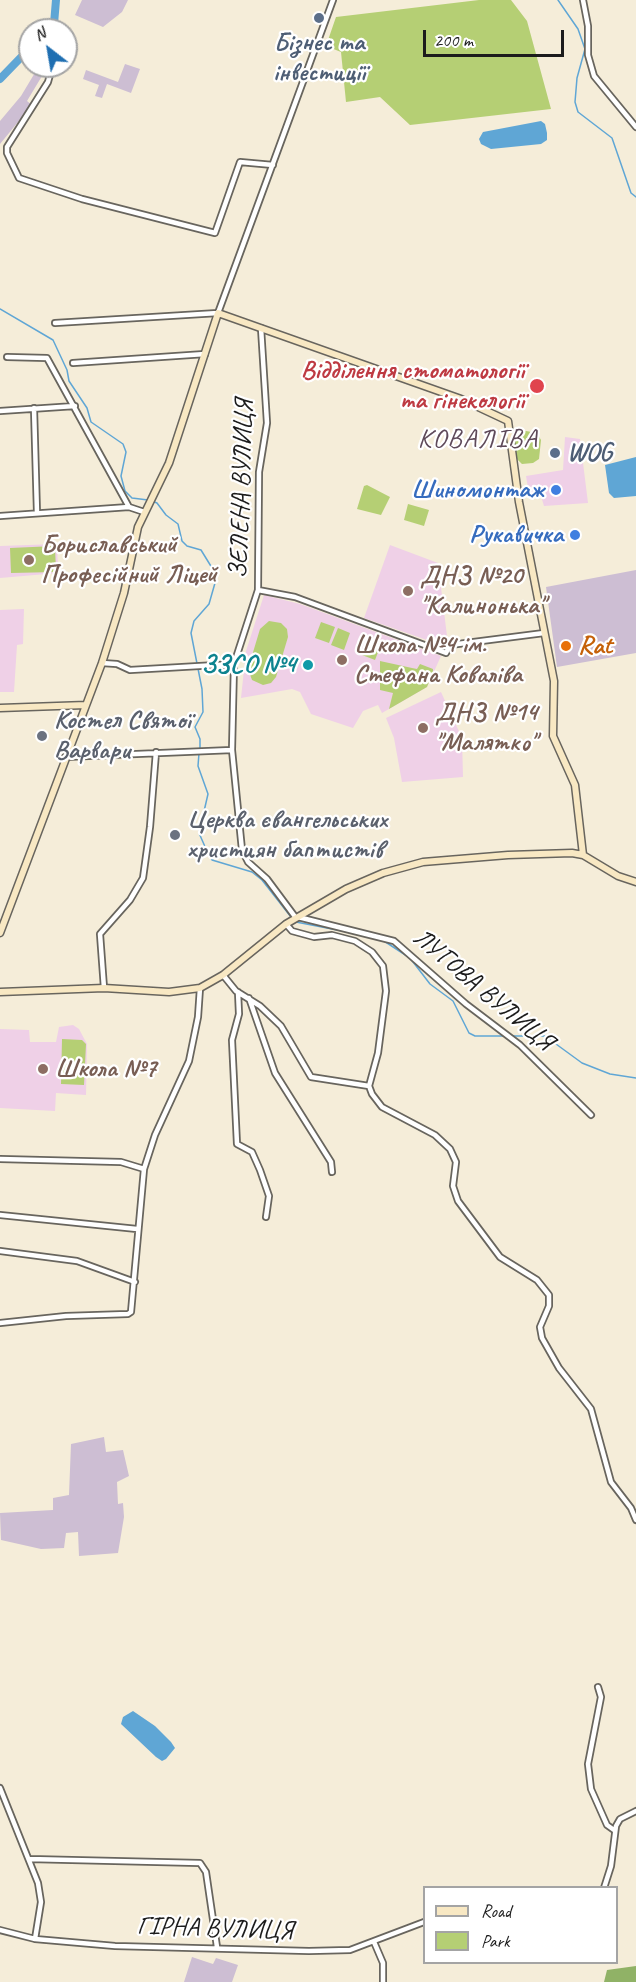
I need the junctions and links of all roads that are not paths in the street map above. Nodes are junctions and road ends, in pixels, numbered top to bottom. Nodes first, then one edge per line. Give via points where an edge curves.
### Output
1 (333, 0) edge
2 (583, 0) edge
3 (49, 78) edge
4 (636, 127) edge
5 (273, 165) junction
6 (218, 313) junction
7 (55, 323) dead end
8 (261, 326) junction
9 (205, 354) junction
10 (7, 357) dead end
11 (73, 363) dead end
12 (75, 406) junction
13 (34, 408) junction
14 (0, 411) edge
15 (129, 507) junction
16 (144, 512) junction
17 (37, 513) junction
18 (0, 516) edge
19 (258, 590) junction
20 (544, 633) junction
21 (102, 663) junction
22 (234, 664) junction
23 (86, 705) junction
24 (0, 708) edge
25 (232, 750) junction
26 (156, 752) junction
27 (65, 757) junction
28 (583, 855) junction
29 (636, 882) edge
30 (293, 920) junction
31 (0, 933) edge
32 (222, 975) junction
33 (104, 988) junction
34 (200, 988) junction
35 (0, 992) edge
36 (238, 992) junction
37 (249, 998) junction
38 (369, 1086) junction
39 (591, 1115) dead end
40 (0, 1159) edge
41 (144, 1169) junction
42 (332, 1172) dead end
43 (0, 1215) edge
44 (266, 1217) dead end
45 (137, 1229) junction
46 (0, 1251) edge
47 (135, 1282) junction
48 (0, 1323) edge
49 (636, 1520) edge
50 (598, 1687) dead end
51 (0, 1788) edge
52 (636, 1811) edge
53 (614, 1830) junction
54 (29, 1859) junction
55 (604, 1886) edge
56 (423, 1922) edge
57 (0, 1930) edge
58 (35, 1939) junction
59 (374, 1942) junction
60 (217, 1947) junction
61 (382, 1982) edge

1 - 5 street
2 - 4 street via 594,76
3 - 5 street via 7,147 19,178 82,199 215,233 238,164 242,161
5 - 6 street
6 - 7 street
6 - 8 street
6 - 9 street
8 - 19 street, ЗЕЛЕНА ВУЛИЦЯ via 267,423 259,472
8 - 20 street via 488,410 508,421
9 - 11 street
9 - 16 street via 169,463
10 - 12 street via 47,358
12 - 13 street
12 - 15 street
13 - 14 street
13 - 17 street
15 - 16 street
15 - 17 street
16 - 21 street
17 - 18 street
19 - 20 street via 295,597 446,653 450,645
19 - 22 street, ЗЕЛЕНА ВУЛИЦЯ
20 - 28 street via 554,681 553,736 575,785
21 - 22 street via 130,670
21 - 23 street
22 - 25 street, ЗЕЛЕНА ВУЛИЦЯ
23 - 24 street
23 - 27 street
25 - 26 street
25 - 30 street, ЗЕЛЕНА ВУЛИЦЯ via 242,850 248,862 267,879
26 - 27 street
26 - 33 street via 142,878 134,894 100,934
27 - 31 street
28 - 29 street
28 - 30 street via 539,853 411,865 360,882
30 - 32 street
30 - 38 street, ЛУГОВА ВУЛИЦЯ via 292,931 355,941 372,952 383,966 386,991 378,1053
30 - 39 street, ЛУГОВА ВУЛИЦЯ via 394,940 466,1004 498,1026
32 - 34 street
32 - 36 street
33 - 34 street via 169,992
33 - 35 street
34 - 41 street via 189,1061
36 - 37 street
36 - 44 street via 239,1014 232,1040 237,1144 252,1152 260,1170 269,1197
37 - 38 street via 281,1026 311,1077
37 - 42 street via 275,1073 331,1162
38 - 49 street via 382,1107 435,1135 450,1149 456,1162 453,1186 458,1202 500,1257 537,1280 549,1295 540,1327 542,1338 559,1368 591,1409 611,1482
40 - 41 street via 121,1162
41 - 45 street
43 - 45 street
45 - 47 street
46 - 47 street via 77,1261
47 - 48 street via 128,1314
50 - 53 street via 601,1697 588,1764 591,1789 607,1825
51 - 54 street
52 - 53 street via 621,1819
53 - 55 street via 611,1866
54 - 58 street via 42,1902
54 - 60 street via 200,1863 206,1872
56 - 59 street, ГІРНА ВУЛИЦЯ
57 - 58 street, ГІРНА ВУЛИЦЯ
58 - 60 street, ГІРНА ВУЛИЦЯ via 115,1946
59 - 60 street, ГІРНА ВУЛИЦЯ via 340,1950
59 - 61 street via 383,1963

